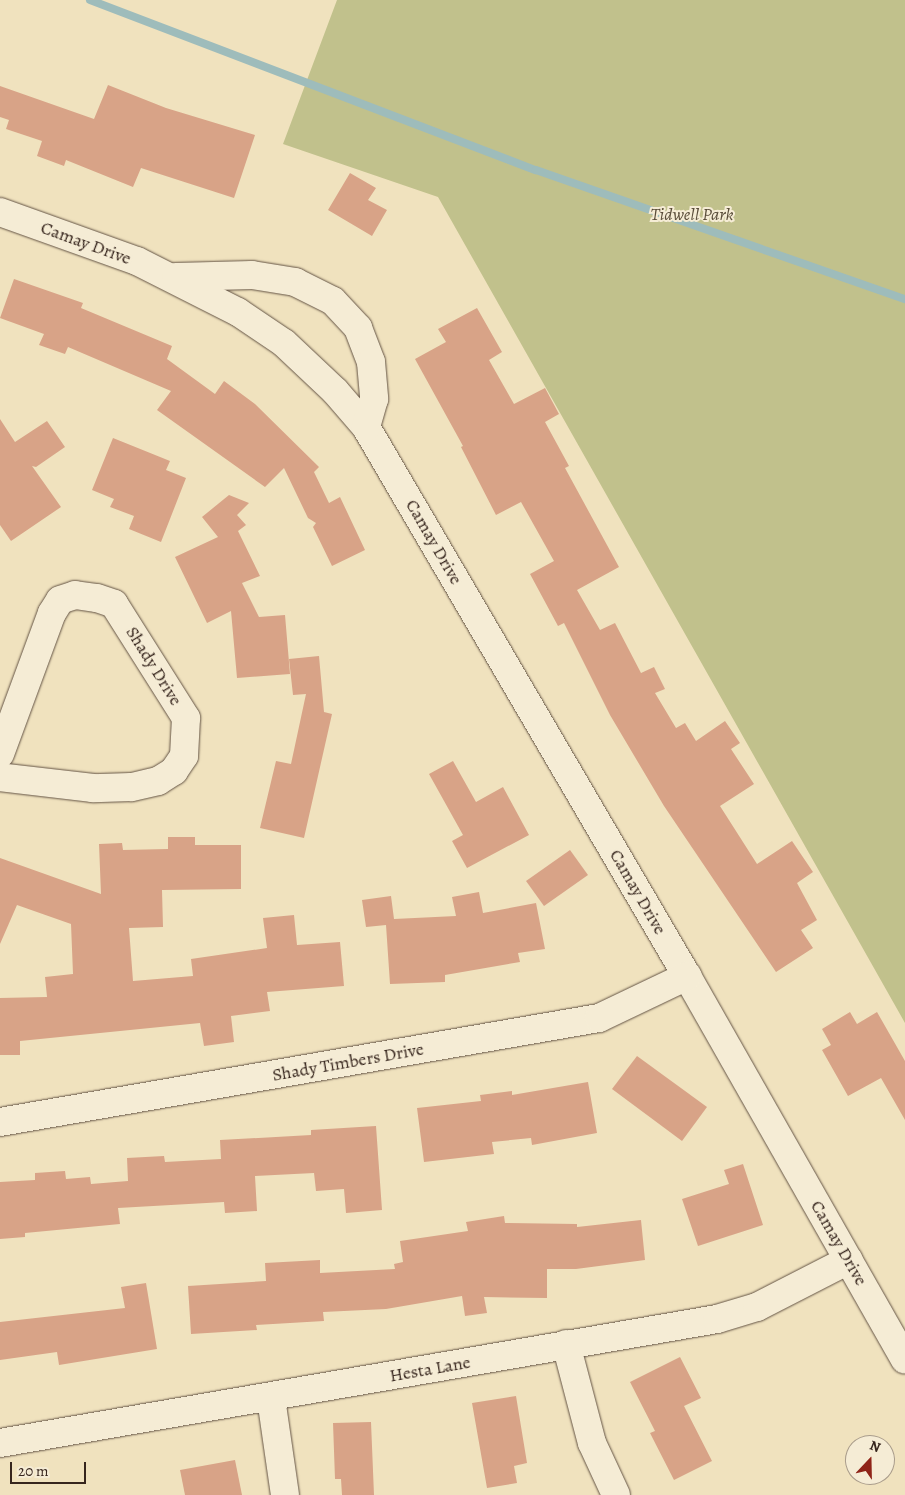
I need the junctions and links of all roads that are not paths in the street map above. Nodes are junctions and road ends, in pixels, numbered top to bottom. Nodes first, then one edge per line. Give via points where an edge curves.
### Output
1 (0, 212) edge
2 (170, 277) junction
3 (366, 427) junction
4 (0, 754) edge
5 (0, 777) edge
6 (687, 976) junction
7 (0, 1122) edge
8 (849, 1260) junction
9 (566, 1344) junction
10 (905, 1359) edge
11 (271, 1398) junction
12 (0, 1443) edge
13 (285, 1495) edge
14 (616, 1495) edge

1 - 2 street, Camay Drive via 137,261
2 - 3 street, Camay Drive via 238,312 284,343 335,391
2 - 3 street, Camay Drive via 252,275 295,282 332,301 358,328 370,362 374,399
3 - 6 street, Camay Drive
4 - 5 street, Shady Drive via 52,613 60,600 74,596 97,598 114,604 186,718 184,756 174,771 158,782 93,788
6 - 7 street, Shady Timbers Drive via 599,1018
6 - 8 street, Camay Drive
8 - 9 street, Hesta Lane via 741,1312 717,1319
8 - 10 street, Camay Drive
9 - 11 street, Hesta Lane
9 - 14 street via 592,1443
11 - 12 street, Hesta Lane
11 - 13 street

